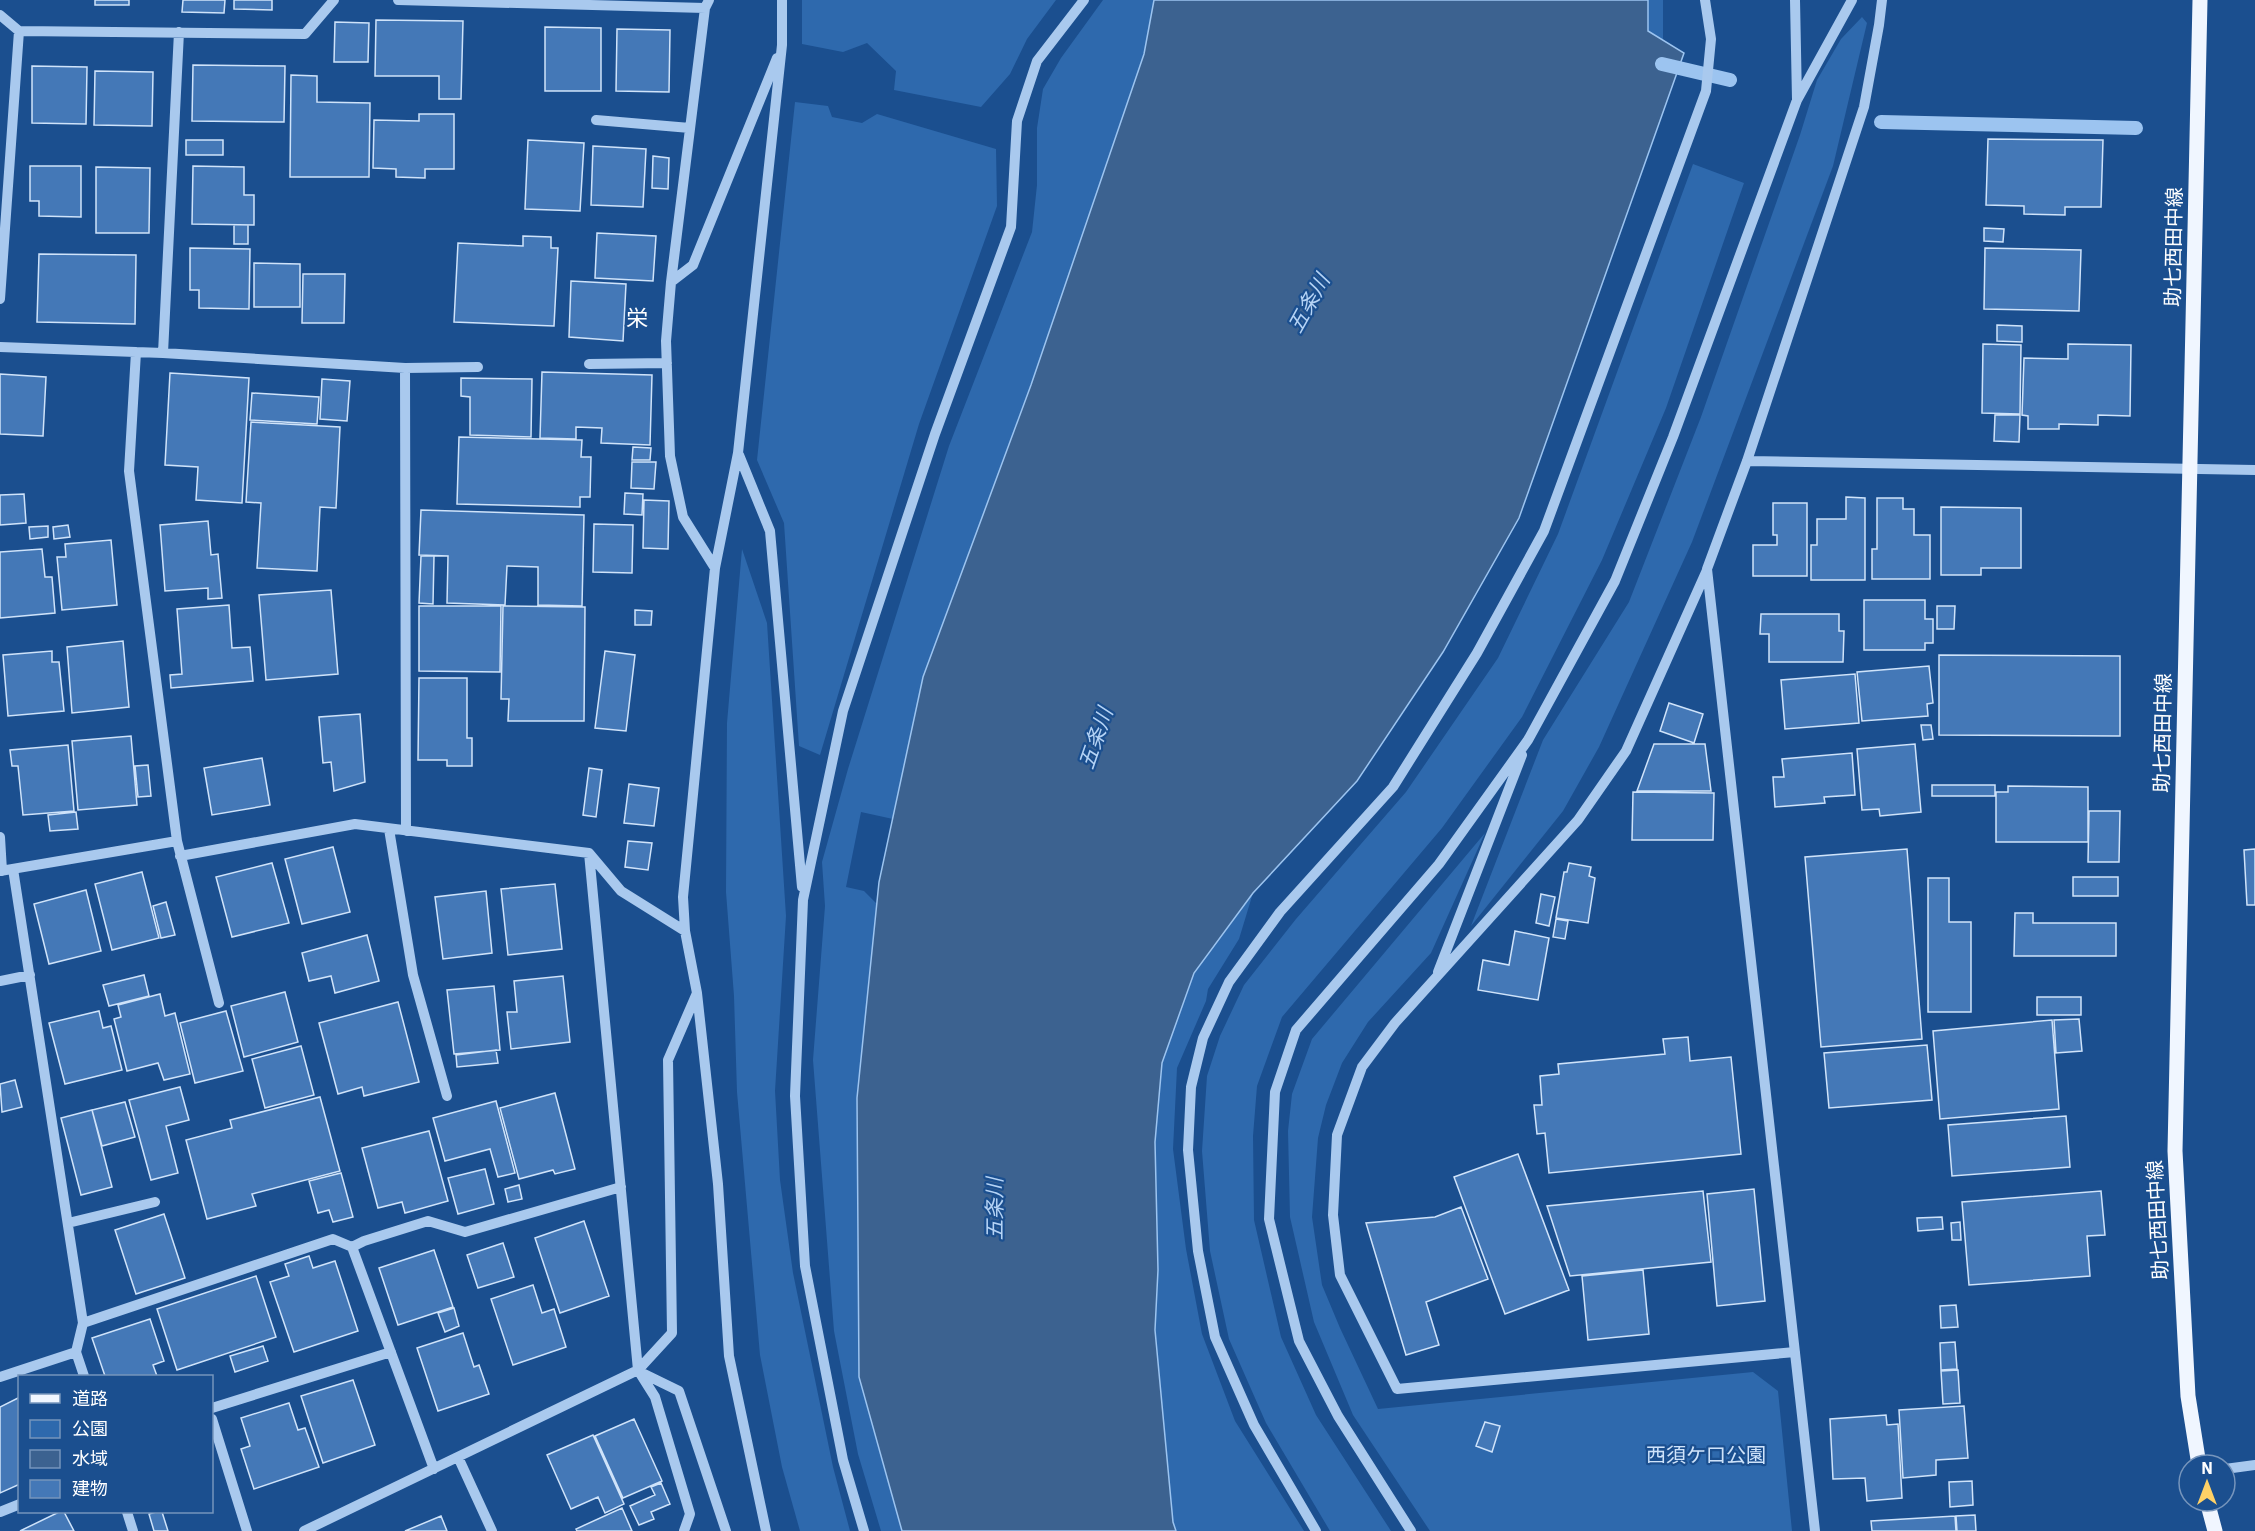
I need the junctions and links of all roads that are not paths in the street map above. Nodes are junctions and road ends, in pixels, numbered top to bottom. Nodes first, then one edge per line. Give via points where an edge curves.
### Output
1 (334, 0) edge
2 (398, 0) edge
3 (782, 0) edge
4 (1084, 0) edge
5 (1705, 0) edge
6 (1795, 0) edge
7 (1852, 0) edge
8 (1882, 0) edge
9 (2200, 0) edge
10 (707, 4) edge
11 (0, 15) edge
12 (19, 31) junction
13 (178, 32) junction
14 (782, 45) junction
15 (1797, 100) junction
16 (596, 120) dead end
17 (690, 128) junction
18 (671, 282) junction
19 (0, 299) edge
20 (0, 347) edge
21 (136, 352) junction
22 (163, 353) junction
23 (667, 363) junction
24 (589, 364) dead end
25 (478, 367) dead end
26 (405, 368) junction
27 (738, 453) junction
28 (1747, 461) junction
29 (2188, 468) junction
30 (2255, 470) edge
31 (715, 568) junction
32 (1707, 569) junction
33 (1528, 740) junction
34 (389, 829) junction
35 (406, 831) junction
36 (0, 837) edge
37 (177, 841) junction
38 (589, 853) junction
39 (180, 856) junction
40 (5, 870) edge
41 (803, 900) junction
42 (685, 931) junction
43 (30, 975) junction
44 (1435, 979) junction
45 (0, 981) edge
46 (697, 993) junction
47 (219, 1003) dead end
48 (447, 1096) dead end
49 (621, 1187) junction
50 (155, 1203) dead end
51 (68, 1223) junction
52 (352, 1247) junction
53 (83, 1323) junction
54 (76, 1352) junction
55 (391, 1352) junction
56 (1795, 1352) junction
57 (638, 1370) junction
58 (83, 1375) edge
59 (0, 1377) edge
60 (213, 1408) edge
61 (213, 1422) edge
62 (2197, 1453) edge
63 (458, 1457) junction
64 (2255, 1465) edge
65 (2237, 1467) edge
66 (434, 1469) junction
67 (18, 1505) edge
68 (0, 1512) edge
69 (127, 1513) edge
70 (2210, 1513) edge
71 (133, 1531) edge
72 (247, 1531) edge
73 (304, 1531) edge
74 (492, 1531) edge
75 (684, 1531) edge
76 (726, 1531) edge
77 (766, 1531) edge
78 (864, 1531) edge
79 (1316, 1531) edge
80 (1411, 1531) edge
81 (1815, 1531) edge
82 (2215, 1531) edge

1 - 13 street via 305,34
2 - 10 street
3 - 14 street
4 - 41 street via 1037,62 1017,121 1011,227 935,434 843,711
5 - 79 street via 1710,39 1706,91 1544,531 1478,653 1393,787 1280,912 1229,982 1203,1038 1191,1087 1188,1150 1198,1251 1215,1337 1254,1425
6 - 15 street
7 - 15 street
8 - 28 street via 1864,107
9 - 29 main road, 助七西田中線
10 - 17 street
11 - 12 street
12 - 13 street
12 - 19 street
13 - 22 street
14 - 18 street via 693,265
14 - 27 street
15 - 33 street via 1673,437 1615,581
16 - 17 street
17 - 18 street
18 - 23 street
20 - 21 street
21 - 22 street
21 - 37 street via 129,471
22 - 26 street
23 - 24 street
23 - 31 street via 670,456 683,517
25 - 26 street
26 - 35 street
27 - 31 street
27 - 41 street via 770,531
28 - 29 street
28 - 32 street
29 - 30 street
29 - 62 main road, 助七西田中線 via 2175,1151 2187,1396
31 - 42 street via 683,897
32 - 44 street via 1626,752 1578,820
32 - 56 street
33 - 44 street
33 - 80 street via 1439,864 1296,1030 1275,1092 1269,1219 1299,1341 1338,1416
34 - 35 street
34 - 39 street via 355,824
34 - 48 street via 413,975
35 - 38 street
36 - 40 street
37 - 39 street
37 - 40 street
38 - 42 street via 621,891
38 - 49 street
39 - 47 street
40 - 43 street
41 - 78 street via 795,1096 805,1266 843,1460
42 - 46 street
43 - 45 street
43 - 51 street
44 - 56 street via 1362,1067 1337,1135 1332,1215 1340,1275 1397,1389
46 - 57 street via 668,1060 672,1333
46 - 77 street via 718,1184 729,1356
49 - 52 street via 465,1232 428,1221
49 - 57 street
50 - 51 street
51 - 53 street
52 - 53 street via 333,1239
52 - 55 street
53 - 54 street
54 - 58 street
54 - 59 street
55 - 60 street
55 - 66 street
56 - 81 street
57 - 63 street
57 - 75 street via 655,1397 690,1514
57 - 76 street via 679,1391
61 - 72 street
63 - 66 street
63 - 74 street
64 - 65 street
66 - 73 street
67 - 68 street
69 - 71 street
70 - 82 main road

